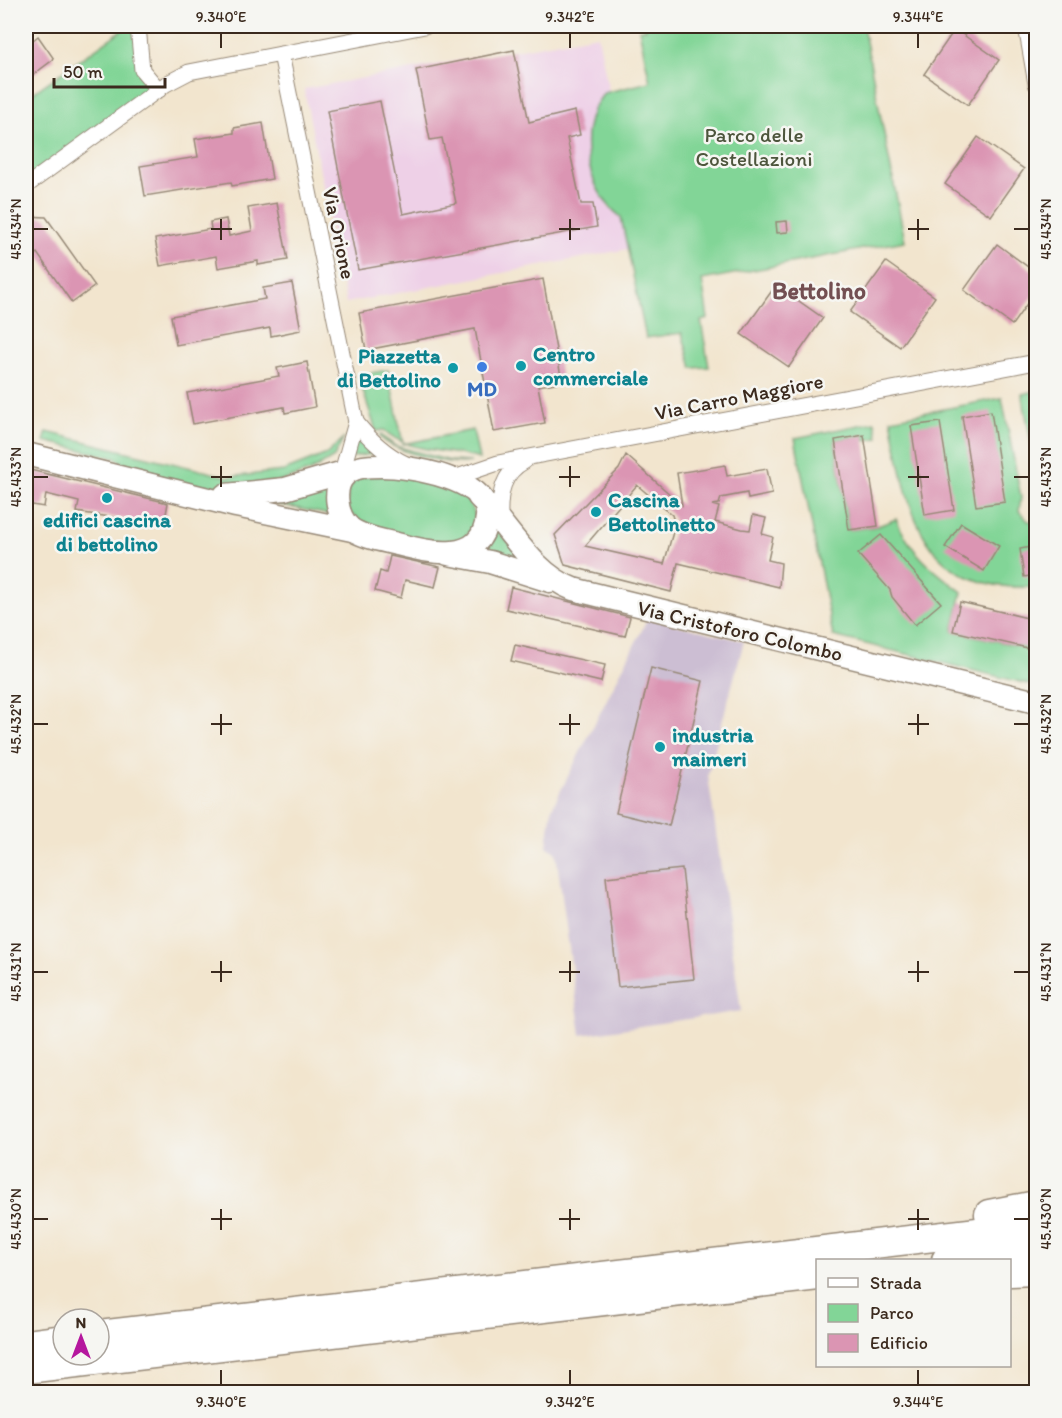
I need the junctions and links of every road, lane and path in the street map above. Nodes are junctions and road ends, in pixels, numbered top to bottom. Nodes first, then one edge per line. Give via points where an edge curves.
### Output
1 (138, 26) edge
2 (425, 26) edge
3 (1026, 26) edge
4 (280, 54) junction
5 (1036, 84) edge
6 (159, 90) junction
7 (28, 180) edge
8 (1036, 362) edge
9 (356, 422) junction
10 (26, 454) edge
11 (531, 457) junction
12 (415, 468) junction
13 (347, 474) junction
14 (451, 479) junction
15 (207, 496) junction
16 (492, 508) junction
17 (352, 530) junction
18 (447, 554) junction
19 (561, 584) junction
20 (1036, 702) edge
21 (1036, 1204) edge
22 (1036, 1226) edge
23 (1036, 1250) edge
24 (955, 1259) edge
25 (1036, 1271) edge
26 (1011, 1272) edge
27 (816, 1276) edge
28 (816, 1286) edge
29 (506, 1288) junction
30 (533, 1309) junction
31 (111, 1334) edge
32 (51, 1341) edge
33 (26, 1344) edge
34 (26, 1369) edge

1 - 6 street via 142,70
2 - 4 street
3 - 5 street
4 - 6 street via 189,72
4 - 9 street, Via Orione
6 - 7 street
8 - 11 street, Via Carro Maggiore
9 - 12 street via 371,441
9 - 13 street
10 - 15 main road
11 - 14 street, Via Carro Maggiore
11 - 16 street via 511,470
12 - 13 main road, Via Cristoforo Colombo
12 - 14 main road, Via Cristoforo Colombo
13 - 15 main road via 268,492
13 - 17 main road via 338,500 341,516
14 - 16 main road, Via Cristoforo Colombo
15 - 17 main road via 236,506
16 - 18 main road via 483,531 471,546
16 - 19 main road, Via Cristoforo Colombo via 535,562
17 - 18 main road
18 - 19 main road via 490,562
19 - 20 main road, Via Cristoforo Colombo via 640,607
21 - 29 highway via 849,1238 660,1258
22 - 29 highway
23 - 24 highway
25 - 26 highway
27 - 30 highway
28 - 30 highway
29 - 31 highway
30 - 34 highway
32 - 33 highway

